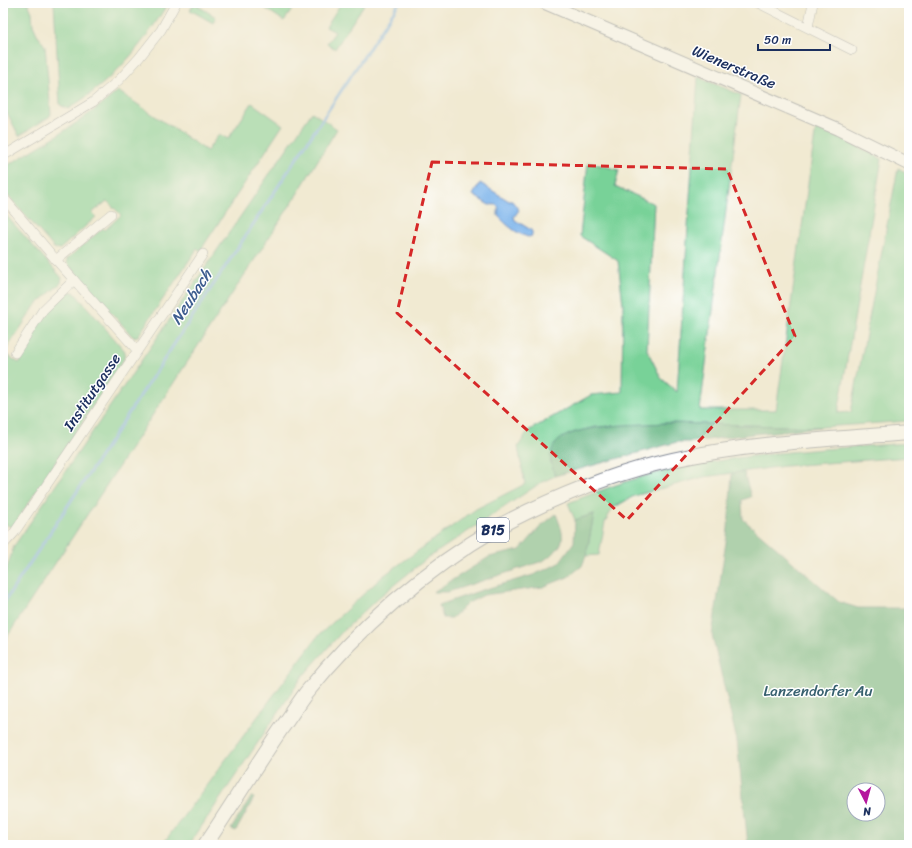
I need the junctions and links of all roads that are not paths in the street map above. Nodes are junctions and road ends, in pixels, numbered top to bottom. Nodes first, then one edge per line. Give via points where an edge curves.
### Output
1 (176, 3) edge
2 (545, 3) edge
3 (758, 3) edge
4 (813, 3) edge
5 (808, 27) junction
6 (852, 50) dead end
7 (3, 156) edge
8 (909, 164) edge
9 (3, 197) edge
10 (111, 214) dead end
11 (203, 254) dead end
12 (56, 260) junction
13 (74, 280) junction
14 (137, 350) junction
15 (15, 353) dead end
16 (909, 433) edge
17 (3, 545) edge
18 (205, 845) edge

1 - 7 street via 161,30 119,80 93,102
2 - 8 street, Wienerstraße via 838,129
3 - 5 street
4 - 5 street
5 - 6 street
9 - 12 street
10 - 12 street
11 - 14 street, Institutgasse
12 - 13 street
13 - 14 street
13 - 15 street via 43,310
14 - 17 street, Institutgasse via 14,534
16 - 18 main road, B15 via 809,440 732,449 672,460 584,487 499,526 444,562 398,598 348,646 306,694

